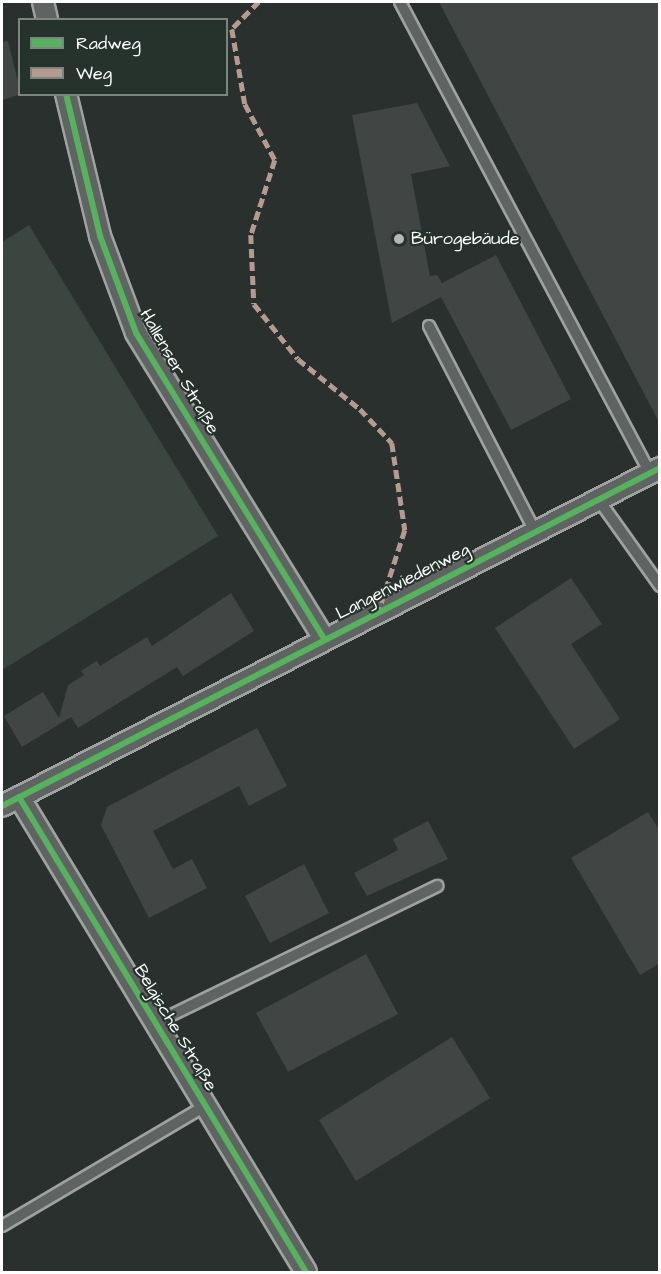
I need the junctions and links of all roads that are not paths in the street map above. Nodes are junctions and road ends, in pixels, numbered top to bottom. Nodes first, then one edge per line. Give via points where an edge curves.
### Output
1 (43, 2) edge
2 (400, 2) edge
3 (47, 18) edge
4 (66, 96) edge
5 (429, 326) dead end
6 (655, 470) edge
7 (598, 499) junction
8 (536, 531) junction
9 (660, 586) edge
10 (324, 639) junction
11 (10, 802) edge
12 (437, 886) dead end
13 (155, 1023) junction
14 (205, 1107) junction
15 (2, 1226) edge
16 (306, 1272) edge

1 - 3 street
2 - 6 lane
4 - 10 street, Hallenser Straße via 100,236 136,333
5 - 8 lane
6 - 7 street, Langenwiedenweg
7 - 8 street, Langenwiedenweg
7 - 9 lane
8 - 10 street, Langenwiedenweg
10 - 11 street, Langenwiedenweg
11 - 13 street, Belgische Straße
12 - 13 lane
13 - 14 street, Belgische Straße
14 - 15 lane, Belgische Straße
14 - 16 street, Belgische Straße

